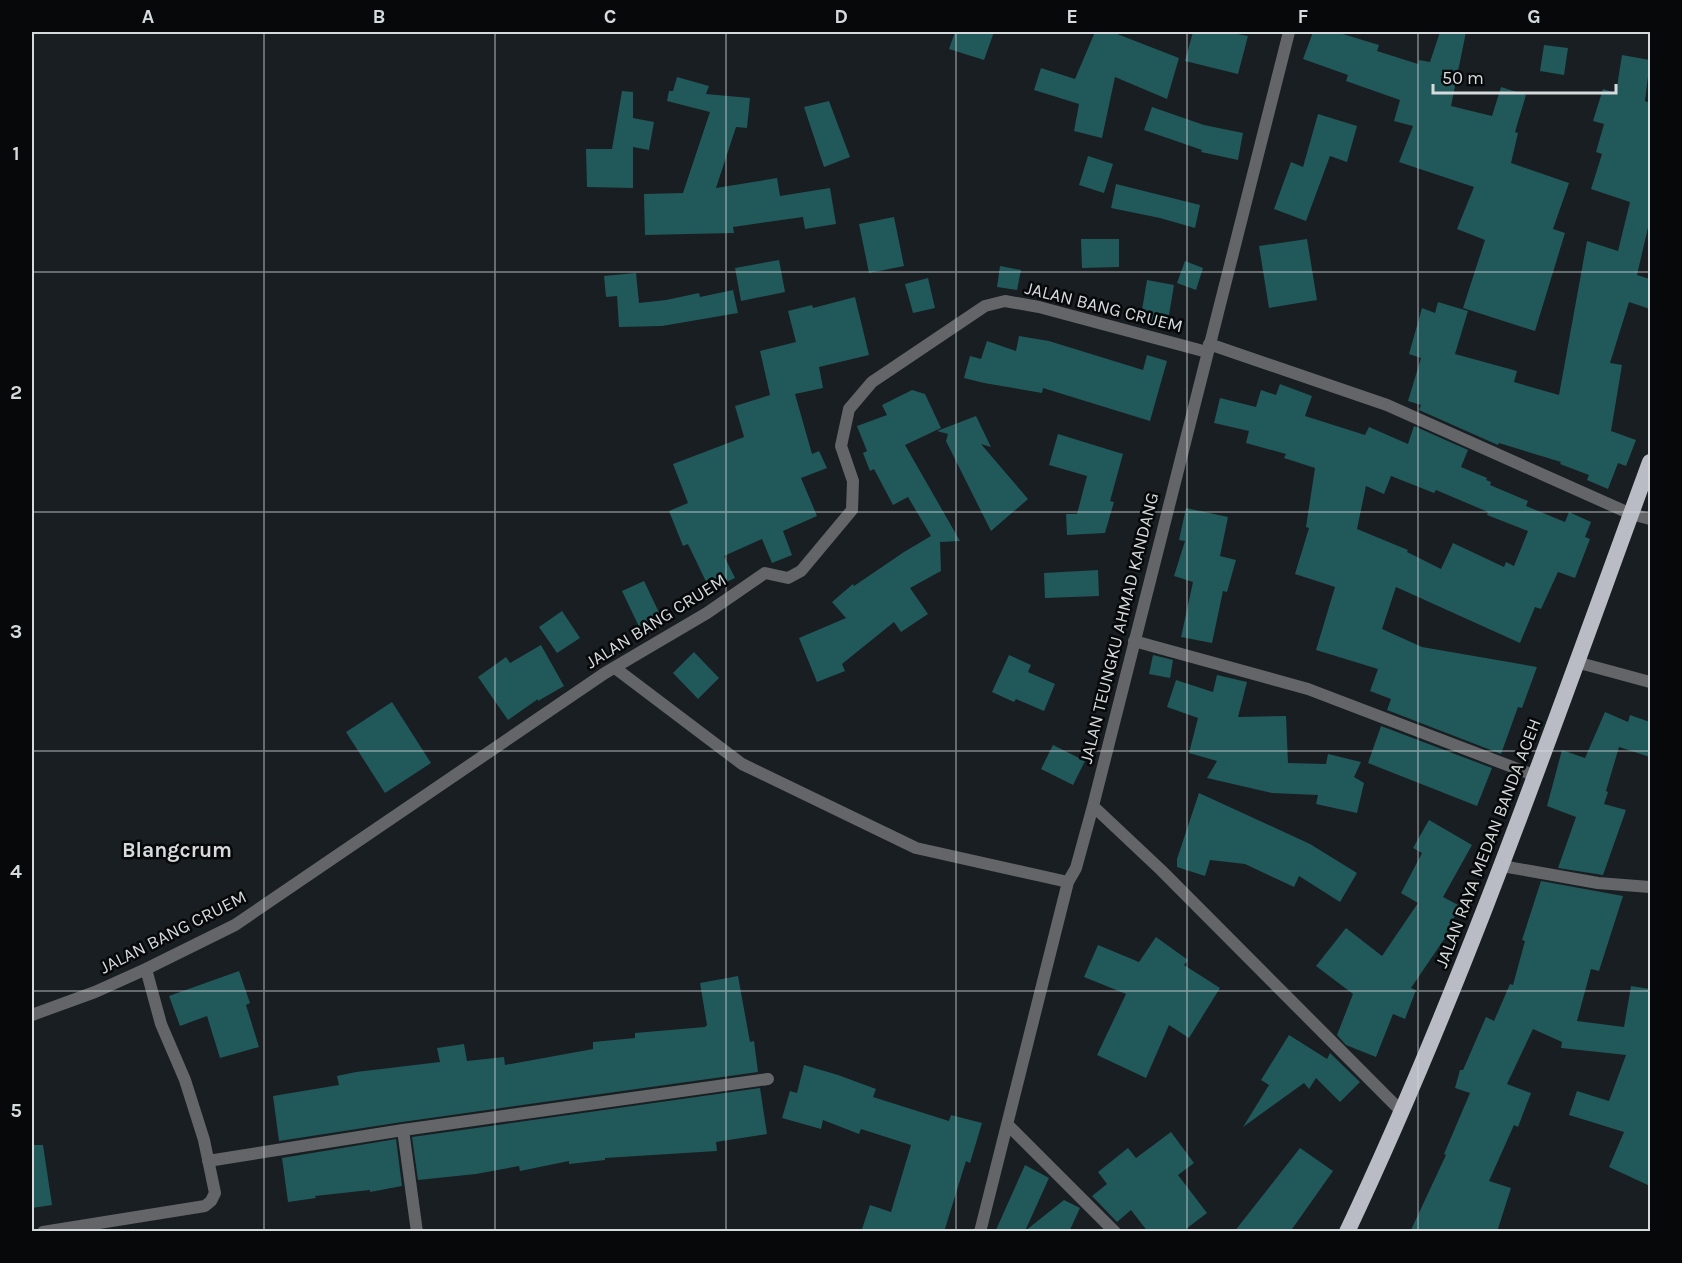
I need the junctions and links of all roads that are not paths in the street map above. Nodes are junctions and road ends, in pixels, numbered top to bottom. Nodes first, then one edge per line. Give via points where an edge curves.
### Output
1 (1288, 32) edge
2 (1208, 348) junction
3 (1650, 462) edge
4 (1631, 514) junction
5 (1650, 519) edge
6 (1134, 641) junction
7 (1576, 662) junction
8 (615, 668) junction
9 (1650, 682) edge
10 (1536, 776) junction
11 (1093, 806) junction
12 (1502, 866) junction
13 (1068, 882) junction
14 (1650, 887) edge
15 (146, 969) junction
16 (32, 1015) edge
17 (768, 1079) dead end
18 (1401, 1111) junction
19 (1008, 1125) junction
20 (403, 1131) junction
21 (208, 1161) junction
22 (43, 1232) edge
23 (417, 1232) edge
24 (980, 1232) edge
25 (1115, 1232) edge
26 (1347, 1232) edge

1 - 2 street, JALAN TEUNGKU AHMAD KANDANG
2 - 4 street, JALAN BANG CRUEM via 1387,405
2 - 6 street, JALAN TEUNGKU AHMAD KANDANG
2 - 8 street, JALAN BANG CRUEM via 1039,307 1005,301 985,306 872,382 849,408 841,446 853,481 852,510 801,571 788,578 765,573
3 - 4 highway, JALAN RAYA MEDAN BANDA ACEH
4 - 5 street, JALAN BANG CRUEM
4 - 7 highway, JALAN RAYA MEDAN BANDA ACEH
6 - 10 street via 1308,689
6 - 11 street, JALAN TEUNGKU AHMAD KANDANG
7 - 9 street
7 - 10 highway, JALAN RAYA MEDAN BANDA ACEH
8 - 13 street via 742,764 916,848
8 - 15 street, JALAN BANG CRUEM via 235,925
10 - 12 highway, JALAN RAYA MEDAN BANDA ACEH
11 - 13 street, JALAN TEUNGKU AHMAD KANDANG via 1076,868
11 - 18 street
12 - 14 street via 1598,883
12 - 18 highway, JALAN RAYA MEDAN BANDA ACEH
13 - 19 street, JALAN TEUNGKU AHMAD KANDANG
15 - 16 street, JALAN BANG CRUEM
15 - 21 street via 161,1024 185,1080
17 - 20 street
18 - 26 highway, JALAN RAYA MEDAN BANDA ACEH
19 - 24 street, JALAN TEUNGKU AHMAD KANDANG
19 - 25 street
20 - 21 street
20 - 23 street
21 - 22 street via 214,1193 205,1206

